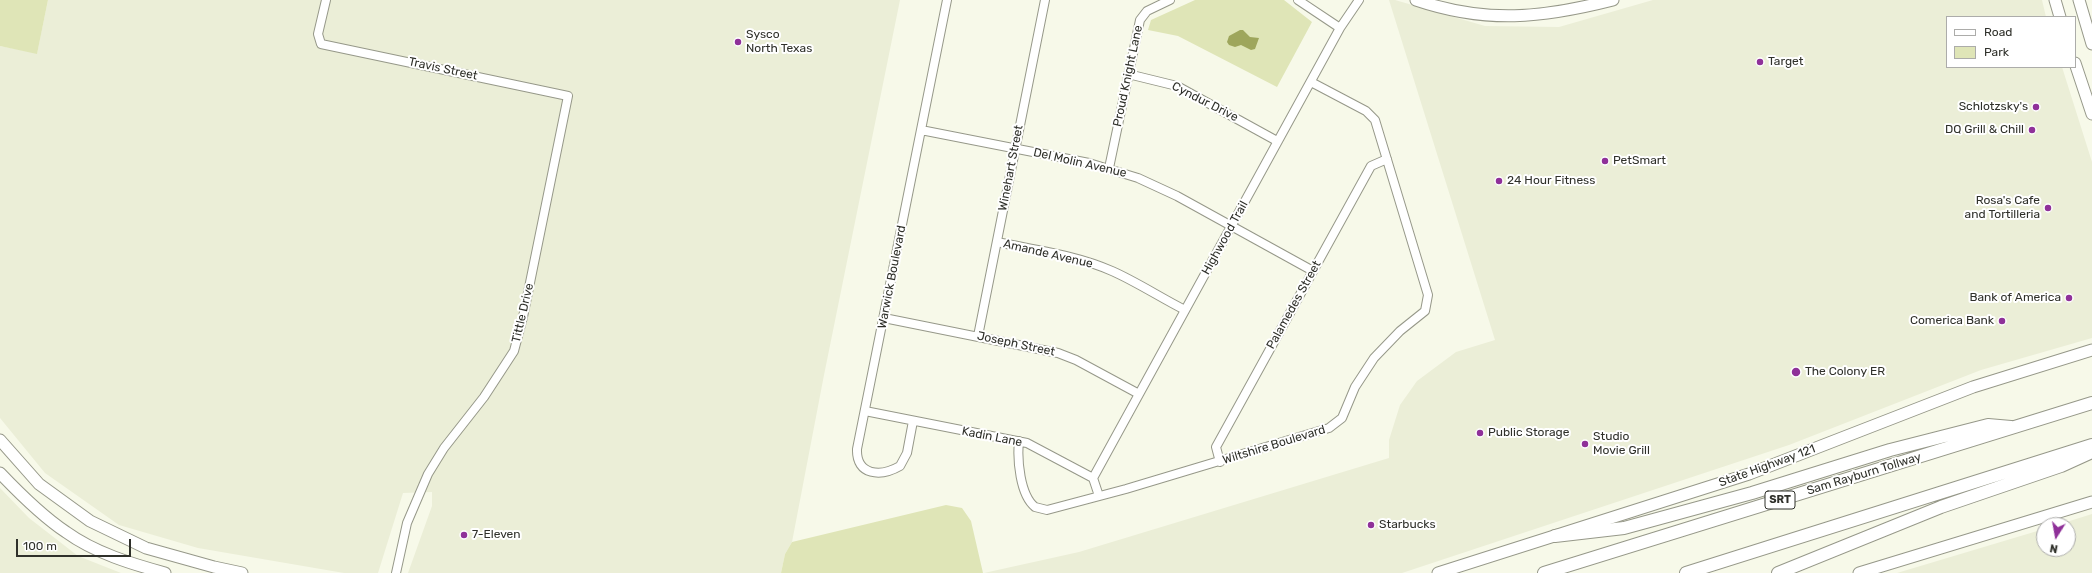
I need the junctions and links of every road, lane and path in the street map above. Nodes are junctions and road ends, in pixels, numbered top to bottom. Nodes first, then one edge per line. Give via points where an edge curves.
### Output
1 (326, 0) edge
2 (947, 0) edge
3 (1045, 0) edge
4 (1170, 0) edge
5 (1298, 0) edge
6 (1360, 0) edge
7 (1416, 0) edge
8 (1613, 0) edge
9 (2055, 0) edge
10 (2079, 0) edge
11 (2060, 16) edge
12 (1340, 28) junction
13 (2092, 44) edge
14 (2076, 66) edge
15 (1128, 74) junction
16 (1311, 82) junction
17 (568, 96) joint
18 (2092, 114) edge
19 (922, 130) junction
20 (1277, 141) junction
21 (1015, 148) junction
22 (1387, 159) junction
23 (1109, 168) junction
24 (1231, 226) junction
25 (997, 242) junction
26 (1313, 271) junction
27 (1185, 310) junction
28 (884, 318) junction
29 (978, 336) junction
30 (2092, 350) edge
31 (1139, 394) junction
32 (2092, 403) edge
33 (865, 411) junction
34 (913, 421) junction
35 (2016, 427) junction
36 (0, 440) edge
37 (1019, 441) junction
38 (2092, 445) edge
39 (2092, 452) edge
40 (1220, 462) junction
41 (0, 473) edge
42 (1094, 478) junction
43 (1099, 496) junction
44 (2092, 502) edge
45 (1555, 536) junction
46 (165, 573) edge
47 (242, 573) edge
48 (396, 573) edge
49 (1438, 573) edge
50 (1544, 573) edge
51 (1686, 573) edge
52 (1778, 573) edge
53 (1859, 573) edge

1 - 17 street, Travis Street via 318,34 321,44
2 - 19 street, Warwick Boulevard
3 - 21 street, Winehart Street
4 - 15 street, Proud Knight Lane via 1147,11 1141,18
5 - 12 street
6 - 12 street, Highwood Trail
7 - 8 main road via 1466,13 1513,17 1570,11
9 - 11 main road
10 - 13 main road
12 - 16 street, Highwood Trail
14 - 18 main road
15 - 20 street, Cyndur Drive via 1177,86
15 - 23 street, Proud Knight Lane
16 - 20 street, Highwood Trail
16 - 22 street, Wiltshire Boulevard via 1371,115 1376,122
17 - 48 street, Tittle Drive via 514,351 484,398 444,448 428,474 408,523
19 - 21 street, Del Molin Avenue
19 - 28 street, Warwick Boulevard
20 - 24 street, Highwood Trail
21 - 23 street, Del Molin Avenue
21 - 25 street, Winehart Street
22 - 26 street, Palamedes Street via 1371,166
22 - 40 street, Wiltshire Boulevard via 1427,287 1428,300 1425,311 1374,358 1355,387 1342,418 1334,425
23 - 24 street, Del Molin Avenue via 1152,184
24 - 26 street, Del Molin Avenue
24 - 27 street, Highwood Trail
25 - 27 street, Amande Avenue via 1095,264 1120,274
25 - 29 street, Winehart Street
26 - 40 street, Palamedes Street via 1216,447
27 - 31 street, Highwood Trail
28 - 29 street, Joseph Street
28 - 33 street, Warwick Boulevard
29 - 31 street, Joseph Street via 1058,353
30 - 45 main road, State Highway 121 via 1973,387 1749,474
31 - 42 street, Highwood Trail
32 - 35 highway, Sam Rayburn Tollway / SRT
33 - 34 street, Kadin Lane
33 - 34 street, Warwick Boulevard via 856,456 861,466 869,472 895,468 903,462 910,443
34 - 37 street, Kadin Lane
35 - 45 highway via 1988,425 1890,450 1752,493 1624,528
35 - 50 highway, Sam Rayburn Tollway / SRT
36 - 47 main road via 39,484 90,521 146,548
37 - 42 street, Kadin Lane via 1034,446
37 - 43 street, Wiltshire Boulevard via 1018,461 1021,478 1035,507 1051,509
38 - 51 highway
39 - 52 highway via 2061,466 1941,507
40 - 43 street, Wiltshire Boulevard
41 - 46 main road via 26,500 66,532 105,553
42 - 43 street
44 - 53 main road
45 - 49 main road, State Highway 121

